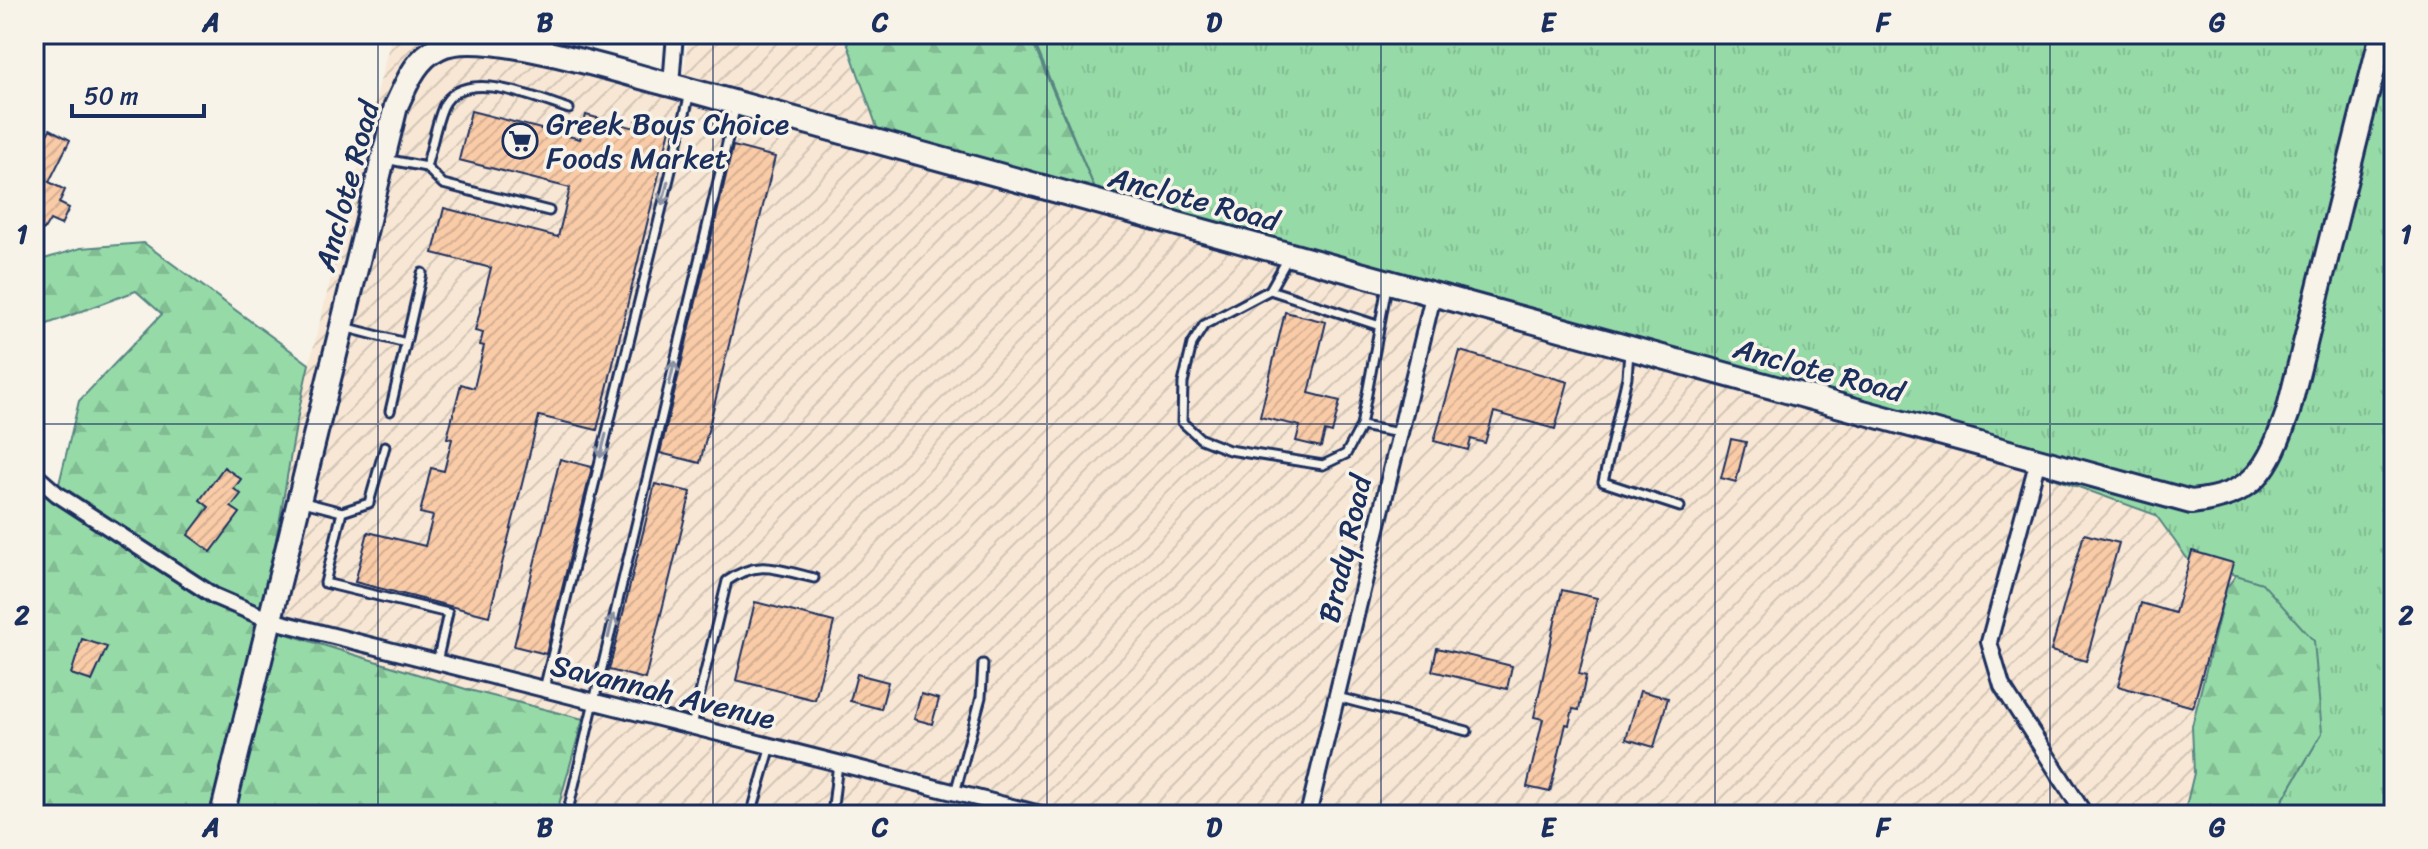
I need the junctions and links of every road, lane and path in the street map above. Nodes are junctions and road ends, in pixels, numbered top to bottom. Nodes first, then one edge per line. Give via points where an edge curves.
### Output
1 (675, 34) edge
2 (2382, 34) edge
3 (681, 88) junction
4 (736, 103) junction
5 (569, 109) dead end
6 (383, 158) junction
7 (426, 167) junction
8 (549, 211) dead end
9 (1289, 256) junction
10 (422, 273) dead end
11 (1388, 283) junction
12 (1270, 290) junction
13 (1433, 296) junction
14 (341, 326) junction
15 (1380, 326) junction
16 (406, 343) junction
17 (1630, 349) junction
18 (390, 411) dead end
19 (1361, 426) junction
20 (1400, 433) junction
21 (385, 446) dead end
22 (2038, 460) junction
23 (34, 474) edge
24 (299, 500) junction
25 (1680, 507) dead end
26 (342, 512) junction
27 (814, 578) dead end
28 (270, 620) junction
29 (437, 662) junction
30 (983, 664) dead end
31 (544, 689) junction
32 (1337, 697) junction
33 (593, 701) junction
34 (692, 726) junction
35 (1467, 731) dead end
36 (771, 746) junction
37 (838, 763) junction
38 (955, 793) junction
39 (222, 815) edge
40 (567, 815) edge
41 (751, 815) edge
42 (832, 815) edge
43 (1044, 815) edge
44 (1308, 815) edge
45 (2085, 815) edge

1 - 3 street
2 - 22 street, Anclote Road via 2288,412 2273,455 2250,485 2220,498 2191,502
3 - 4 street, Anclote Road
3 - 6 street, Anclote Road via 511,45 474,42 439,47 416,66 396,106
3 -> 31 lane
4 - 9 street, Anclote Road
33 -> 4 lane
5 - 7 lane via 488,84 461,91 444,104
6 - 7 lane
6 - 14 street, Anclote Road
7 - 8 lane via 443,184
9 - 11 street, Anclote Road
9 - 12 lane
10 - 16 lane
11 - 13 street, Anclote Road
11 - 15 lane
12 - 15 lane
12 - 19 lane via 1204,325 1192,344 1183,383 1182,422 1201,439 1229,450 1323,465 1346,454
13 - 17 street, Anclote Road
13 - 20 street, Brady Road
14 - 16 lane
14 - 24 street, Anclote Road
15 - 19 lane
16 - 18 lane
17 - 22 street, Anclote Road
17 - 25 lane via 1603,482
19 - 20 lane
20 - 32 street, Brady Road
21 - 26 lane via 369,503
22 - 45 street via 1989,642 2002,686
23 - 28 street, Savannah Avenue via 214,596
24 - 26 lane
24 - 28 street, Anclote Road
26 - 29 lane via 325,583 448,613
27 - 34 lane via 760,565 727,581
28 - 29 street, Savannah Avenue
28 - 39 street, Anclote Road
29 - 31 street, Savannah Avenue
30 - 38 lane via 981,697
31 - 33 street, Savannah Avenue
32 - 35 lane
32 - 44 street, Brady Road
33 - 34 street, Savannah Avenue
33 - 40 lane
34 - 36 street, Savannah Avenue
36 - 37 street, Savannah Avenue
36 - 41 lane
37 - 38 street, Savannah Avenue
37 - 42 lane
38 - 43 street, Savannah Avenue

